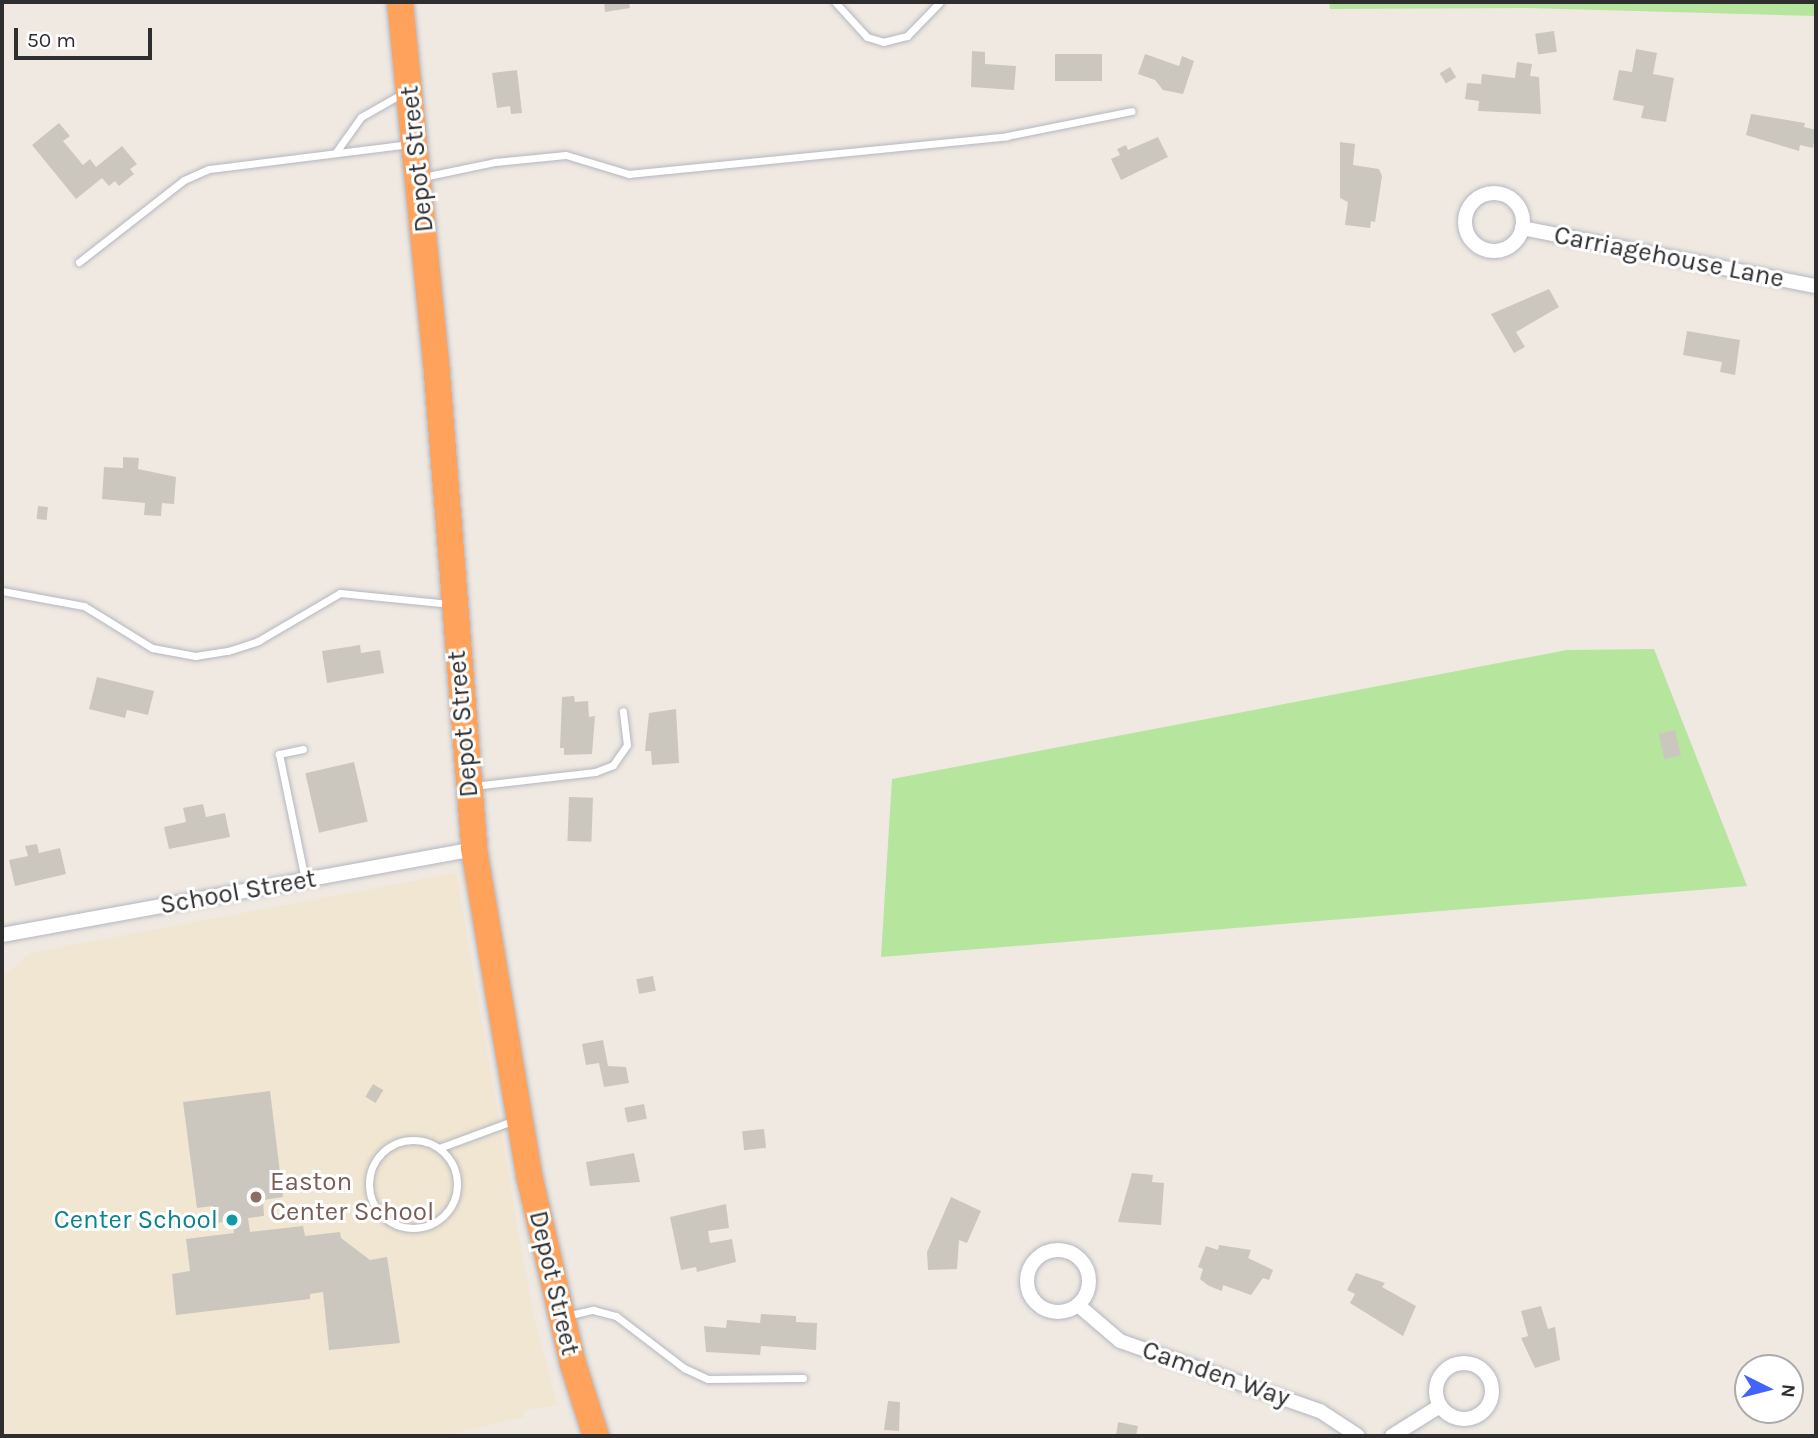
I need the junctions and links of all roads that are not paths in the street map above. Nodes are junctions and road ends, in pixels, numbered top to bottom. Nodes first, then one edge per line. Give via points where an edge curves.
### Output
1 (400, 2) edge
2 (835, 2) edge
3 (940, 2) edge
4 (410, 89) junction
5 (1132, 111) dead end
6 (416, 143) junction
7 (336, 152) junction
8 (419, 178) junction
9 (1522, 228) junction
10 (79, 262) dead end
11 (1816, 286) edge
12 (2, 591) edge
13 (452, 604) junction
14 (623, 711) dead end
15 (303, 749) dead end
16 (469, 787) junction
17 (474, 849) junction
18 (305, 880) junction
19 (2, 935) edge
20 (519, 1119) junction
21 (439, 1149) junction
22 (1078, 1305) junction
23 (562, 1317) junction
24 (803, 1378) dead end
25 (1440, 1406) junction
26 (596, 1436) edge
27 (1358, 1436) edge
28 (1392, 1436) edge

1 - 4 highway, Depot Street
2 - 3 lane via 867,37 883,41 907,36
4 - 6 highway, Depot Street
4 - 7 lane via 361,117
5 - 8 lane via 1007,136 641,173 629,174 566,155 495,162
6 - 7 lane
6 - 8 highway, Depot Street
7 - 10 lane via 209,169 184,180
8 - 13 highway, Depot Street
9 - 9 street, Carriagehouse Lane via 1517,204 1504,194 1480,195 1465,215 1466,232 1483,250 1507,248
9 - 11 street, Carriagehouse Lane
12 - 13 lane via 84,606 152,648 195,656 258,641 340,593
13 - 16 highway, Depot Street
14 - 16 lane via 627,745 613,765 595,772
15 - 18 lane via 279,754
16 - 17 highway, Depot Street
17 - 18 street, School Street
17 - 20 highway, Depot Street
18 - 19 street, School Street
20 - 21 lane
20 - 23 highway, Depot Street
21 - 21 lane via 412,1140 385,1150 375,1161 369,1189 381,1215 407,1228 435,1222 446,1213 455,1194 455,1172
22 - 22 street via 1053,1312 1036,1304 1027,1280 1037,1257 1061,1250 1079,1258 1089,1282
22 - 27 street, Camden Way via 1120,1341 1320,1411
23 - 24 lane via 593,1310 616,1316 684,1368 708,1379
23 - 26 highway, Depot Street
25 - 25 street via 1460,1419 1478,1416 1492,1397 1490,1379 1472,1364 1450,1366 1437,1384
25 - 28 street

